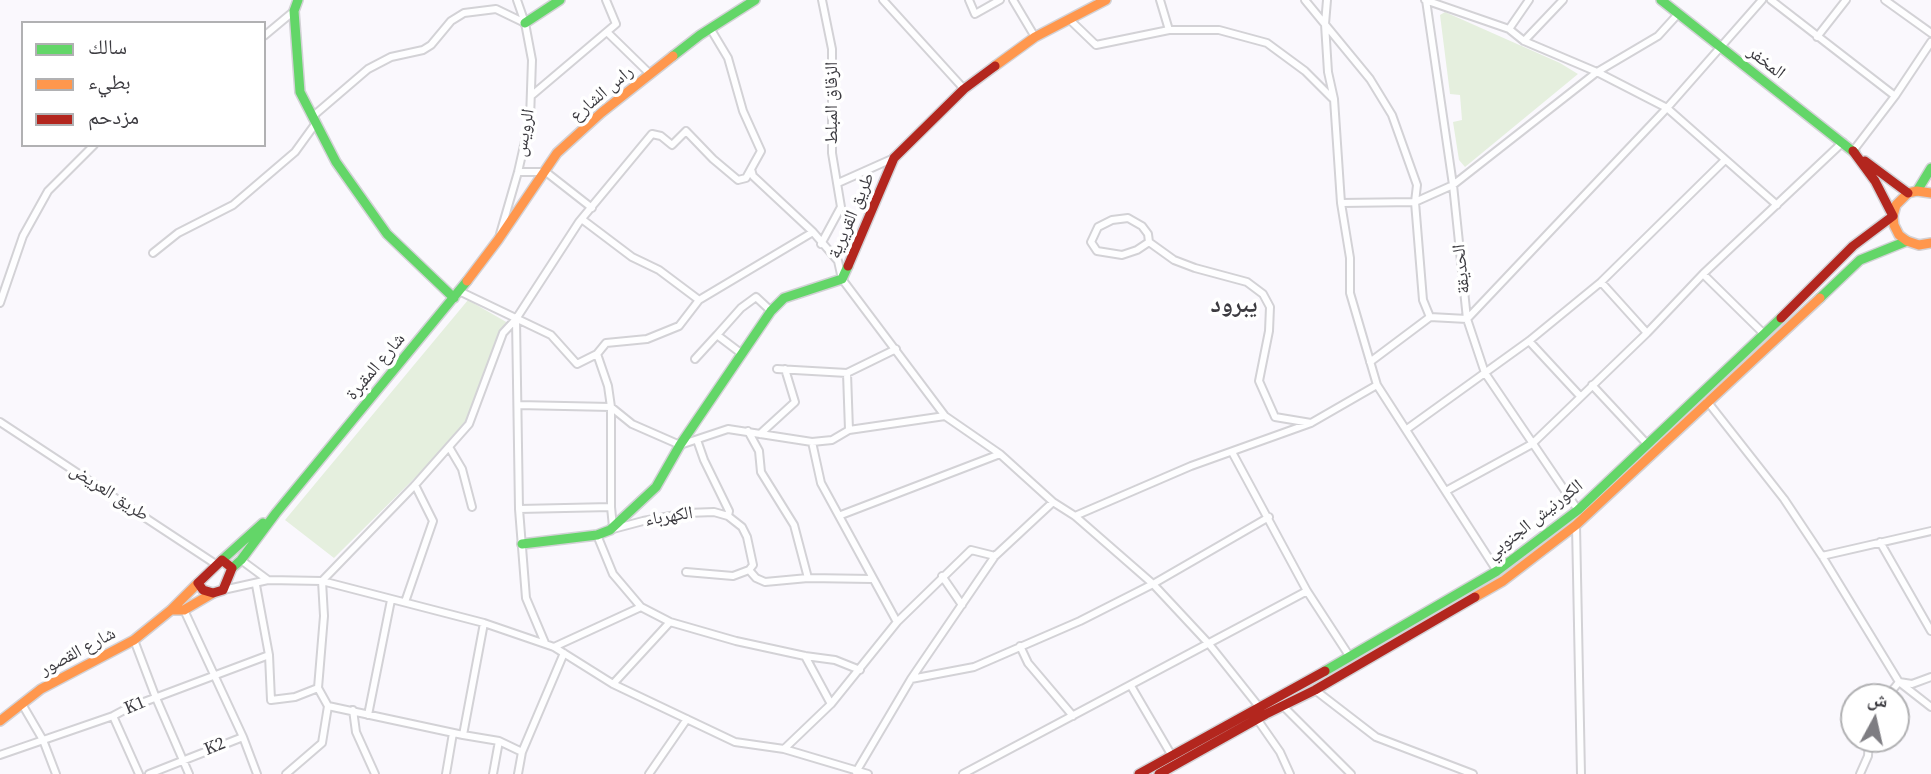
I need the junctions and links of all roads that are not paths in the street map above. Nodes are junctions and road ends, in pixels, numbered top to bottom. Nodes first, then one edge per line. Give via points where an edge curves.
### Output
1 (298, 0) edge
2 (517, 0) edge
3 (560, 0) edge
4 (606, 0) edge
5 (755, 0) edge
6 (822, 0) edge
7 (883, 0) edge
8 (970, 0) edge
9 (1000, 0) edge
10 (1013, 0) edge
11 (1106, 0) edge
12 (1160, 0) edge
13 (1305, 0) edge
14 (1328, 0) edge
15 (1426, 0) edge
16 (1529, 0) edge
17 (1563, 0) edge
18 (1661, 0) edge
19 (1762, 0) edge
20 (1771, 0) edge
21 (1846, 0) edge
22 (1885, 0) edge
23 (294, 11) junction
24 (1678, 14) junction
25 (1069, 19) junction
26 (525, 23) junction
27 (1325, 24) junction
28 (710, 27) junction
29 (1509, 29) junction
30 (1169, 30) junction
31 (607, 32) junction
32 (1931, 33) edge
33 (266, 34) edge
34 (1035, 37) junction
35 (1817, 37) junction
36 (1524, 41) junction
37 (1931, 42) edge
38 (1721, 48) junction
39 (1597, 72) junction
40 (650, 74) junction
41 (964, 89) junction
42 (531, 96) junction
43 (1895, 96) junction
44 (1334, 99) junction
45 (1667, 108) junction
46 (314, 120) junction
47 (1843, 142) junction
48 (92, 147) edge
49 (1853, 151) junction
50 (894, 158) junction
51 (1726, 160) junction
52 (1931, 168) edge
53 (751, 169) junction
54 (519, 172) junction
55 (546, 172) junction
56 (838, 183) junction
57 (1453, 185) junction
58 (1923, 191) edge
59 (1415, 202) junction
60 (1341, 203) junction
61 (1777, 205) junction
62 (592, 208) junction
63 (1893, 215) junction
64 (583, 220) junction
65 (813, 232) junction
66 (498, 240) junction
67 (1907, 241) junction
68 (1149, 242) junction
69 (821, 244) junction
70 (1930, 244) edge
71 (153, 253) dead end
72 (1703, 274) junction
73 (842, 279) junction
74 (1601, 282) junction
75 (456, 294) junction
76 (699, 300) junction
77 (0, 303) edge
78 (771, 311) junction
79 (1430, 317) junction
80 (516, 319) junction
81 (1467, 319) junction
82 (1647, 333) junction
83 (1764, 334) junction
84 (717, 335) junction
85 (1529, 341) junction
86 (896, 349) junction
87 (597, 354) junction
88 (742, 354) junction
89 (695, 359) dead end
90 (1370, 362) junction
91 (847, 373) junction
92 (1485, 373) junction
93 (1377, 385) junction
94 (1592, 385) junction
95 (1580, 396) junction
96 (1707, 401) junction
97 (518, 405) junction
98 (611, 407) junction
99 (945, 415) junction
100 (0, 422) edge
101 (1311, 423) junction
102 (1407, 429) junction
103 (849, 430) junction
104 (748, 431) junction
105 (760, 434) junction
106 (697, 440) junction
107 (812, 442) junction
108 (1532, 444) junction
109 (1647, 444) junction
110 (680, 445) junction
111 (449, 447) junction
112 (1232, 452) junction
113 (1000, 454) junction
114 (415, 485) junction
115 (1446, 491) junction
116 (1053, 502) junction
117 (472, 507) dead end
118 (611, 507) junction
119 (519, 509) junction
120 (1578, 510) junction
121 (275, 513) junction
122 (841, 515) junction
123 (728, 516) junction
124 (1075, 516) junction
125 (1269, 517) junction
126 (1576, 525) junction
127 (612, 528) junction
128 (1931, 531) edge
129 (597, 535) junction
130 (1880, 542) junction
131 (522, 544) junction
132 (995, 556) junction
133 (1822, 556) junction
134 (241, 560) junction
135 (220, 563) junction
136 (232, 568) junction
137 (749, 570) junction
138 (1497, 571) junction
139 (686, 572) dead end
140 (942, 576) junction
141 (808, 578) junction
142 (872, 579) junction
143 (268, 580) junction
144 (322, 581) junction
145 (198, 583) junction
146 (256, 584) junction
147 (1153, 584) junction
148 (1307, 591) junction
149 (218, 592) junction
150 (391, 600) junction
151 (405, 602) junction
152 (962, 605) junction
153 (641, 607) junction
154 (171, 610) junction
155 (184, 610) junction
156 (670, 622) junction
157 (897, 622) junction
158 (484, 623) junction
159 (1931, 631) edge
160 (134, 640) junction
161 (545, 643) junction
162 (1209, 644) junction
163 (1020, 646) junction
164 (554, 648) junction
165 (564, 653) junction
166 (269, 654) junction
167 (805, 656) junction
168 (1350, 657) junction
169 (860, 670) junction
170 (214, 676) junction
171 (1931, 677) edge
172 (911, 679) junction
173 (1899, 682) junction
174 (613, 684) junction
175 (1131, 686) junction
176 (318, 688) junction
177 (1315, 690) junction
178 (156, 698) junction
179 (22, 704) junction
180 (831, 704) junction
181 (328, 706) junction
182 (1283, 706) junction
183 (1931, 707) edge
184 (353, 710) junction
185 (1261, 714) junction
186 (368, 715) junction
187 (113, 716) junction
188 (1073, 716) junction
189 (687, 719) junction
190 (0, 721) edge
191 (453, 733) junction
192 (463, 735) junction
193 (243, 737) junction
194 (43, 740) junction
195 (499, 741) junction
196 (784, 749) junction
197 (522, 752) junction
198 (1868, 753) edge
199 (0, 755) edge
200 (1172, 756) junction
201 (184, 760) junction
202 (855, 773) edge
203 (56, 774) edge
204 (139, 774) edge
205 (149, 774) edge
206 (189, 774) edge
207 (257, 774) edge
208 (286, 774) edge
209 (375, 774) edge
210 (446, 774) edge
211 (493, 774) edge
212 (518, 774) edge
213 (649, 774) edge
214 (867, 774) edge
215 (963, 774) edge
216 (1139, 774) edge
217 (1159, 774) edge
218 (1290, 774) edge
219 (1352, 774) edge
220 (1473, 774) edge
221 (1581, 774) edge
222 (1860, 774) edge

1 - 23 street
2 - 26 street, الرويس
3 - 26 street
4 - 31 street via 616,24
5 - 28 street, راس الشارع
6 - 56 street, الزقاق المبلط via 832,49 832,153
7 - 41 street
8 - 9 street via 975,14
10 - 34 street
11 - 25 street, طريق القريرية
12 - 30 street
13 - 27 street
14 - 27 street
15 - 29 street
15 - 57 street, الحديقة
16 - 29 street
17 - 36 street
18 - 24 street, المخفر
19 - 38 street
20 - 35 street
21 - 35 street
22 - 32 street
23 - 33 street
23 - 46 street via 300,92
24 - 38 street, المخفر
24 - 39 street via 1658,36
25 - 30 street via 1096,45
25 - 34 street, طريق القريرية
26 - 42 street, الرويس via 532,60
26 - 46 street via 496,9 464,13 423,50 391,57 368,69
27 - 44 street
27 - 59 street via 1370,79 1392,115 1417,185
28 - 40 street, راس الشارع
28 - 53 street via 728,58 743,111 761,151
29 - 36 street
30 - 44 street via 1219,30 1267,44
31 - 40 street
31 - 42 street
34 - 41 street, طريق القريرية
35 - 43 street
36 - 39 street
37 - 43 street
38 - 45 street
38 - 47 street, المخفر
39 - 45 street
39 - 57 street
40 - 55 street, راس الشارع via 557,153
41 - 50 street, طريق القريرية
42 - 54 street, الرويس
43 - 49 street
44 - 60 street
45 - 51 street
45 - 81 street
46 - 71 street via 295,152 233,205 178,233
46 - 75 street via 336,162 387,234
47 - 49 street, المخفر
47 - 61 street
48 - 77 street via 48,191 23,236
49 - 58 street
49 - 63 street
50 - 56 street
50 - 73 street, طريق القريرية
51 - 61 street
51 - 74 street
52 - 58 street, الكورنيش الجنوبي
53 - 62 street via 746,178 738,180 686,131 672,145 652,134
53 - 65 street
54 - 55 street
54 - 66 street, الرويس
55 - 62 street
55 - 66 street, راس الشارع
56 - 69 street, الزقاق المبلط via 841,207
57 - 59 street
57 - 81 street, الحديقة
58 - 63 street, الكورنيش الجنوبي via 1896,205
59 - 60 street
59 - 79 street via 1423,300
60 - 90 street via 1350,293
61 - 72 street
62 - 64 street
63 - 67 street via 1899,235
63 - 83 street, الكورنيش الجنوبي via 1853,246
64 - 76 street
64 - 80 street
65 - 69 street
65 - 76 street
66 - 75 street, شارع المقبرة
67 - 70 street
67 - 96 street, الكورنيش الجنوبي via 1860,260
68 - 68 street via 1142,226 1128,218 1098,227 1091,242 1097,251 1122,255
68 - 101 street via 1174,260 1247,282 1263,294 1270,307 1269,331 1259,382 1275,416
69 - 73 street via 838,261
72 - 82 street
72 - 83 street
73 - 78 street, طريق القريرية via 784,298
73 - 86 street
74 - 82 street
74 - 85 street
75 - 80 street
75 - 121 street, شارع المقبرة
76 - 87 street via 679,326 647,339 606,344
78 - 84 street via 756,297
78 - 88 street, طريق القريرية
79 - 81 street
79 - 90 street
80 - 87 street via 551,335 577,364
80 - 97 street
80 - 111 street via 503,333 469,424
81 - 92 street, الحديقة
82 - 94 street
83 - 109 street, الكورنيش الجنوبي
84 - 88 street
84 - 89 street
85 - 92 street
85 - 95 street
86 - 91 street
86 - 99 street
87 - 98 street
88 - 110 street, طريق القريرية
90 - 93 street
91 - 103 street
91 - 105 street via 781,369 795,402
92 - 102 street
92 - 108 street, الحديقة
93 - 101 street
93 - 102 street
94 - 95 street
94 - 109 street
95 - 108 street
96 - 126 street, الكورنيش الجنوبي
96 - 133 street
97 - 98 street
97 - 119 street
98 - 110 street via 632,424
98 - 118 street
99 - 103 street
99 - 113 street
100 - 135 street, طريق العريض
101 - 112 street
102 - 115 street
103 - 107 street via 832,440
104 - 105 street
104 - 106 street via 728,429
104 - 141 street via 759,451 761,472 794,525
105 - 107 street
106 - 110 street
106 - 123 street
107 - 122 street via 821,483
108 - 115 street
108 - 120 street, الحديقة
109 - 120 street, الكورنيش الجنوبي
110 - 127 street, طريق القريرية via 656,487
111 - 114 street
111 - 117 street via 462,469
112 - 124 street
112 - 125 street
113 - 116 street
113 - 122 street
114 - 144 street
114 - 151 street via 433,522
115 - 138 street
116 - 124 street
116 - 132 street
118 - 119 street
118 - 127 street
119 - 131 street
120 - 138 street, الكورنيش الجنوبي
121 - 134 street
121 - 135 street, شارع القصور
122 - 142 street
123 - 127 street, الكهرباء via 687,513
123 - 137 street via 747,537 753,565
124 - 147 street
125 - 147 street
125 - 148 street
126 - 177 street, الكورنيش الجنوبي via 1503,580
126 - 221 street
127 - 129 street, طريق القريرية
128 - 130 street
129 - 131 street, طريق القريرية
129 - 153 street via 613,574
130 - 133 street
130 - 159 street
131 - 161 street via 526,598
132 - 140 street via 971,550
132 - 152 street
133 - 173 street
134 - 136 street
134 - 143 street
135 - 136 street
135 - 145 street, شارع القصور
136 - 149 street
137 - 139 street via 733,576
137 - 141 street via 765,582
138 - 168 street, الكورنيش الجنوبي
140 - 152 street
140 - 157 street
141 - 142 street
142 - 157 street
143 - 144 street
143 - 146 street
144 - 150 street
144 - 176 street
145 - 149 street via 203,590
145 - 154 street, شارع القصور
146 - 149 street
146 - 166 street
147 - 162 street
147 - 163 street
148 - 162 street
148 - 168 street
149 - 155 street
150 - 151 street
150 - 186 street
151 - 158 street
152 - 172 street
153 - 156 street
153 - 164 street
154 - 155 street
154 - 160 street, شارع القصور
155 - 170 street
156 - 167 street
156 - 174 street
157 - 169 street
158 - 161 street
158 - 192 street
160 - 178 street
160 - 179 street, شارع القصور
161 - 164 street
162 - 175 street
162 - 185 street
163 - 172 street via 974,667
163 - 188 street via 1028,663
164 - 165 street
165 - 174 street
165 - 197 street
166 - 170 street, K1
166 - 176 street via 271,700
167 - 169 street via 835,660
167 - 180 street
168 - 185 street, الكورنيش الجنوبي
169 - 180 street
170 - 178 street, K1
170 - 193 street
171 - 173 street via 1912,684
172 - 202 street
173 - 183 street
174 - 189 street
175 - 188 street
175 - 200 street
176 - 181 street
177 - 182 street, الكورنيش الجنوبي
177 - 220 street via 1376,737
178 - 187 street, K1
178 - 201 street
179 - 190 street, شارع القصور
179 - 194 street
180 - 196 street
181 - 184 street
181 - 208 street via 322,743
182 - 185 street, الكورنيش الجنوبي
182 - 219 street
184 - 186 street
184 - 209 street via 356,732
185 - 200 street, الكورنيش الجنوبي
185 - 217 street, الكورنيش الجنوبي
185 - 218 street
186 - 191 street
187 - 194 street, K1
187 - 204 street
188 - 215 street
189 - 196 street via 735,742
189 - 213 street
191 - 192 street
191 - 210 street
192 - 195 street
193 - 201 street, K2
193 - 207 street
194 - 199 street, K1
194 - 203 street
195 - 197 street
195 - 211 street
196 - 202 street
197 - 212 street
198 - 222 street
200 - 216 street, الكورنيش الجنوبي
201 - 205 street, K2
201 - 206 street
202 - 214 street

